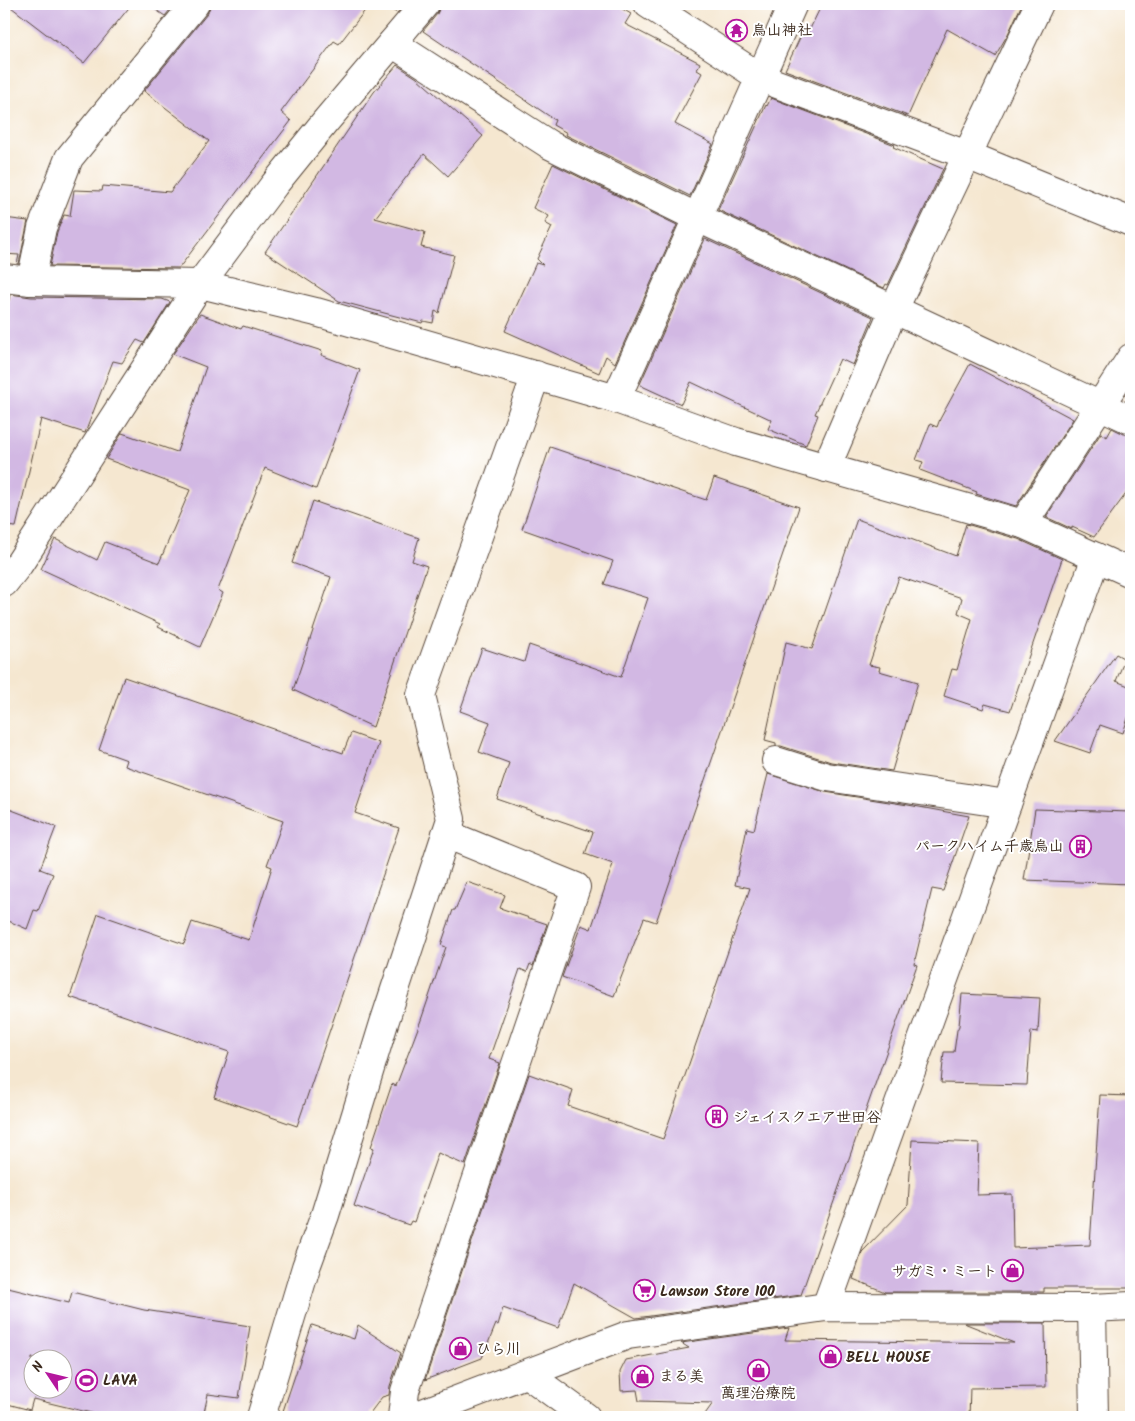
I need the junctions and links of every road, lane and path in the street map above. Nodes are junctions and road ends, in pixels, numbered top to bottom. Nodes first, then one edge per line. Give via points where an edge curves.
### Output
1 (194, 4) edge
2 (425, 4) edge
3 (648, 4) edge
4 (793, 4) edge
5 (1039, 4) edge
6 (392, 43) junction
7 (761, 78) junction
8 (967, 155) junction
9 (698, 218) junction
10 (1131, 222) edge
11 (4, 278) edge
12 (31, 281) junction
13 (200, 284) junction
14 (894, 309) junction
15 (1131, 358) edge
16 (536, 376) junction
17 (616, 399) junction
18 (1101, 406) junction
19 (1131, 420) edge
20 (826, 468) junction
21 (1023, 524) junction
22 (1096, 557) junction
23 (1131, 573) edge
24 (4, 583) edge
25 (776, 761) dead end
26 (1007, 804) junction
27 (446, 834) junction
28 (1131, 1306) edge
29 (826, 1308) junction
30 (1092, 1308) junction
31 (527, 1374) junction
32 (261, 1417) edge
33 (402, 1417) edge
34 (412, 1417) edge
35 (586, 1417) edge
36 (1094, 1417) edge

1 - 12 street via 69,158 42,228
2 - 6 street
3 - 7 street
4 - 7 street
5 - 8 street
6 - 9 street via 550,145
6 - 13 street via 274,185
7 - 8 street
7 - 9 street
8 - 10 street
8 - 14 street
9 - 14 street
9 - 17 street
11 - 12 street
12 - 13 street
13 - 16 street via 316,312
13 - 24 street
14 - 18 street
14 - 20 street
15 - 18 street
16 - 17 street
16 - 27 street via 421,695 452,819
17 - 20 street via 736,442
18 - 19 street
18 - 21 street
20 - 21 street
21 - 22 street
22 - 23 street
22 - 26 street
25 - 26 street via 827,777
26 - 29 street
27 - 32 street
27 - 33 street via 576,888 405,1390
28 - 30 street
29 - 30 street
29 - 31 street via 628,1335
30 - 36 street
31 - 34 street
31 - 35 street

